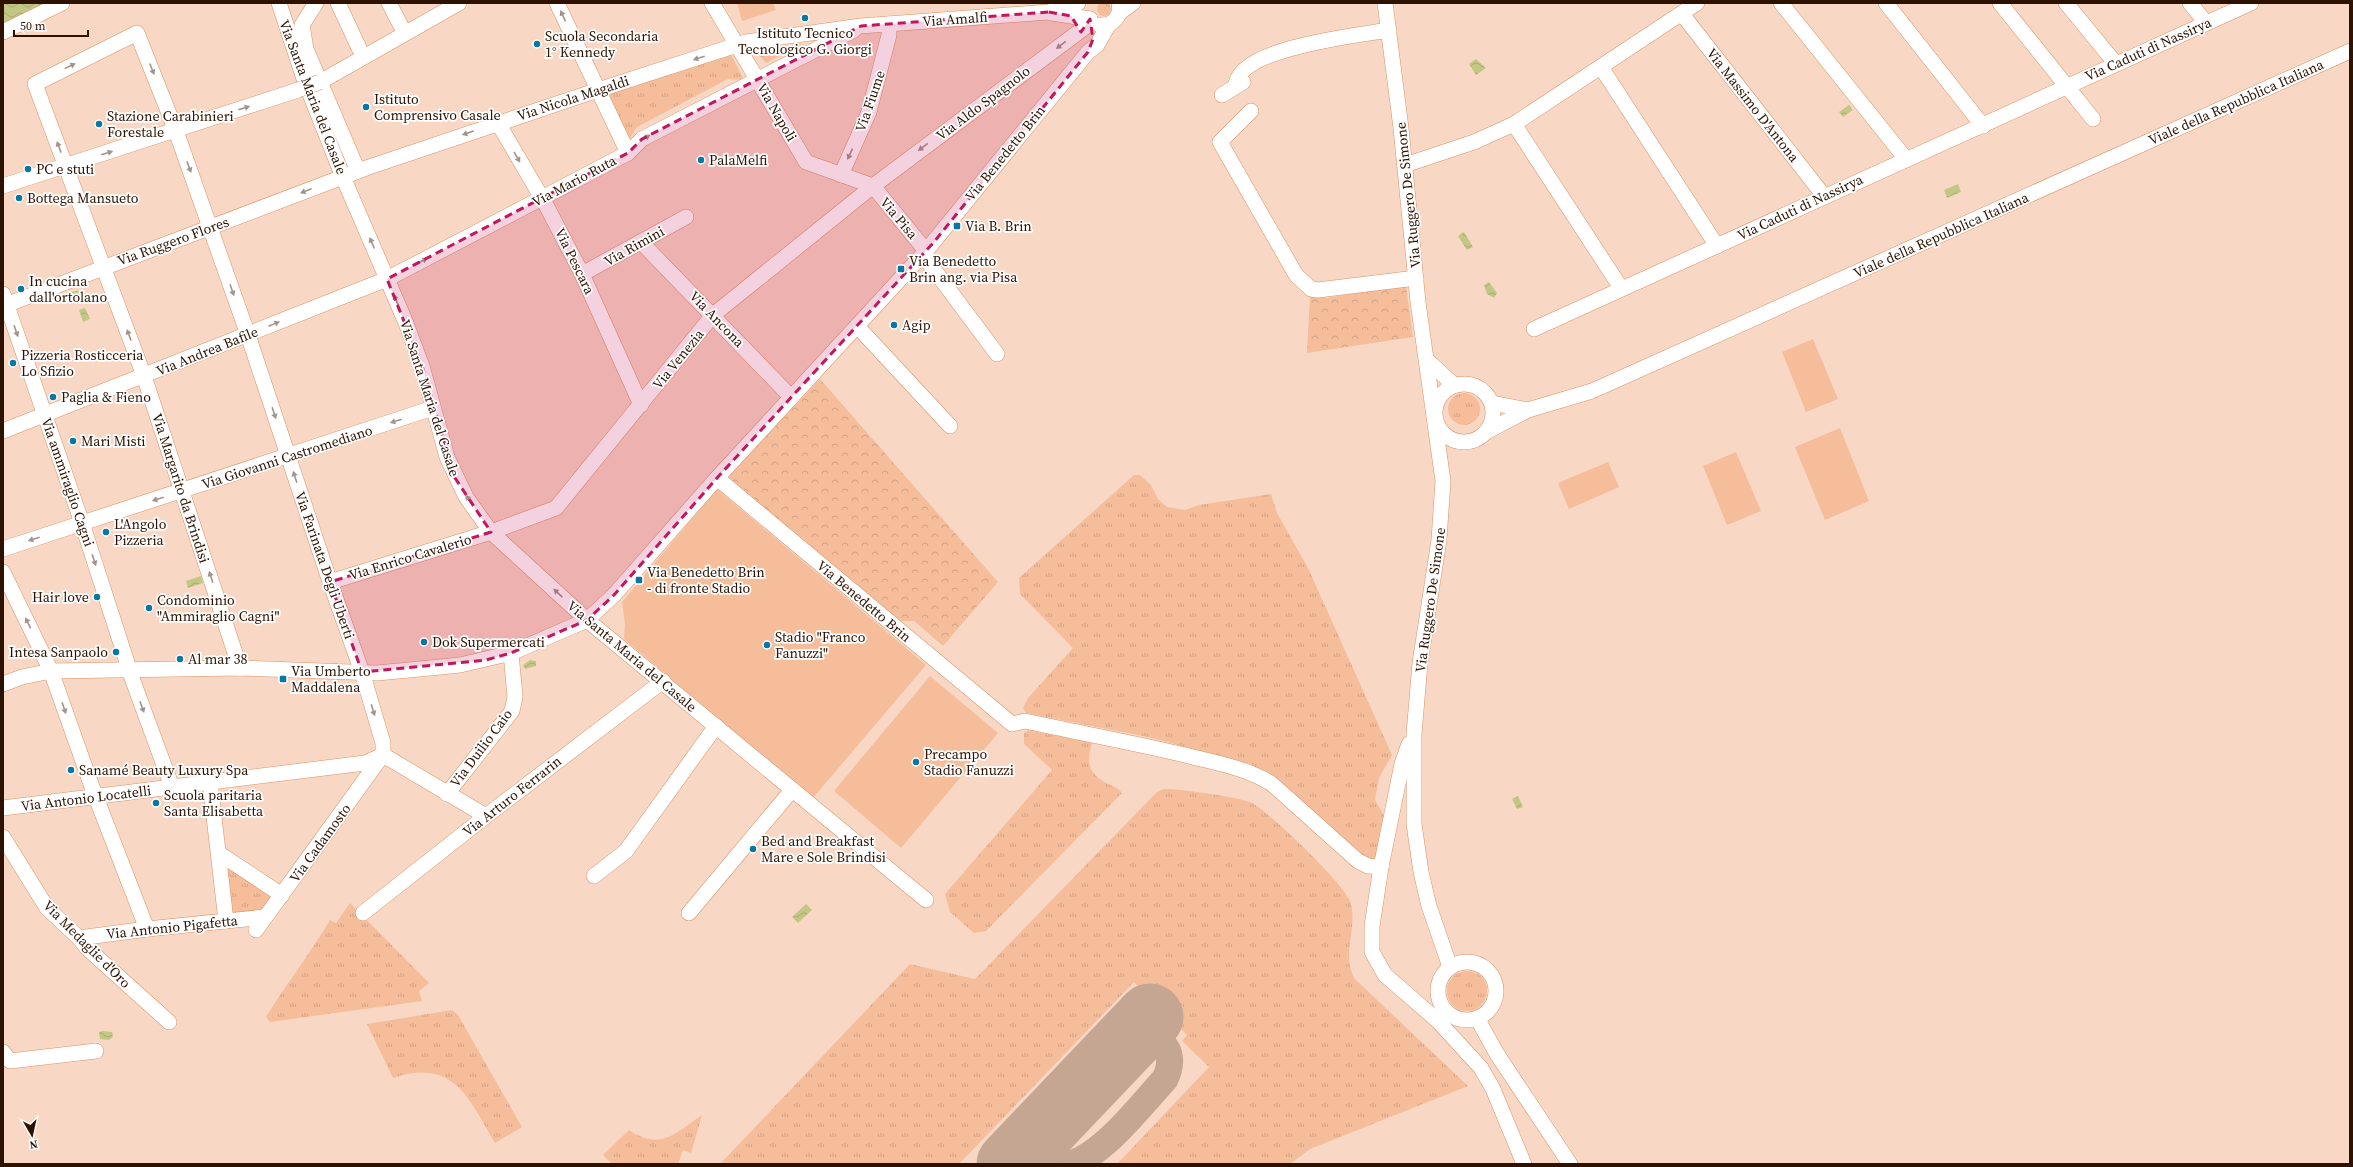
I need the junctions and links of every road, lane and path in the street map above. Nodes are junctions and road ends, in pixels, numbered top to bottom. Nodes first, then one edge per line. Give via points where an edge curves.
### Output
1 (62, 3) edge
2 (278, 3) edge
3 (316, 3) edge
4 (338, 3) edge
5 (389, 3) edge
6 (459, 3) edge
7 (557, 3) edge
8 (712, 3) edge
9 (1087, 3) edge
10 (1133, 3) edge
11 (1385, 3) edge
12 (1697, 3) edge
13 (1781, 3) edge
14 (1886, 3) edge
15 (2000, 3) edge
16 (2066, 3) edge
17 (2190, 3) edge
18 (2251, 3) edge
19 (1119, 8) edge
20 (1074, 10) edge
21 (1682, 14) junction
22 (1091, 20) junction
23 (2206, 23) junction
24 (889, 24) junction
25 (1109, 24) junction
26 (401, 26) dead end
27 (862, 26) junction
28 (1389, 30) junction
29 (3, 32) edge
30 (1078, 33) junction
31 (736, 46) junction
32 (359, 48) dead end
33 (2350, 51) edge
34 (1088, 52) junction
35 (2116, 64) junction
36 (1601, 68) junction
37 (758, 79) junction
38 (320, 82) junction
39 (2067, 86) junction
40 (598, 90) junction
41 (1222, 95) dead end
42 (1251, 111) dead end
43 (2093, 118) dead end
44 (498, 123) junction
45 (1514, 124) junction
46 (1983, 126) junction
47 (176, 131) junction
48 (628, 153) junction
49 (1906, 159) junction
50 (1405, 165) junction
51 (66, 166) junction
52 (358, 171) junction
53 (841, 175) junction
54 (343, 177) junction
55 (3, 186) edge
56 (872, 186) junction
57 (1824, 196) junction
58 (541, 198) junction
59 (686, 217) dead end
60 (211, 228) junction
61 (641, 242) junction
62 (1717, 246) junction
63 (924, 253) junction
64 (104, 267) junction
65 (582, 274) junction
66 (1416, 278) junction
67 (387, 279) junction
68 (1621, 288) junction
69 (4, 302) edge
70 (713, 315) junction
71 (857, 326) junction
72 (1534, 329) dead end
73 (248, 335) junction
74 (997, 354) dead end
75 (1427, 360) junction
76 (144, 376) junction
77 (1454, 385) junction
78 (791, 397) junction
79 (1492, 403) junction
80 (641, 405) junction
81 (433, 408) junction
82 (1528, 410) junction
83 (44, 414) junction
84 (1435, 419) junction
85 (950, 426) dead end
86 (3, 431) edge
87 (1486, 432) junction
88 (1461, 442) junction
89 (288, 456) junction
90 (1442, 466) junction
91 (716, 478) junction
92 (182, 490) junction
93 (82, 523) junction
94 (491, 532) junction
95 (3, 549) edge
96 (3, 572) edge
97 (330, 582) junction
98 (587, 620) junction
99 (511, 653) junction
100 (240, 668) junction
101 (129, 670) junction
102 (51, 671) junction
103 (362, 672) junction
104 (663, 681) junction
105 (3, 684) edge
106 (716, 726) junction
107 (1414, 734) junction
108 (383, 755) junction
109 (210, 782) junction
110 (172, 787) junction
111 (792, 790) junction
112 (447, 794) junction
113 (95, 796) junction
114 (3, 808) edge
115 (486, 816) junction
116 (3, 837) edge
117 (220, 854) junction
118 (1381, 867) junction
119 (594, 876) dead end
120 (282, 895) junction
121 (926, 900) dead end
122 (363, 913) dead end
123 (689, 913) dead end
124 (265, 917) junction
125 (226, 921) junction
126 (147, 928) junction
127 (256, 930) dead end
128 (79, 938) junction
129 (1450, 967) junction
130 (1477, 1018) junction
131 (169, 1022) dead end
132 (96, 1051) dead end
133 (3, 1052) edge
134 (1524, 1164) edge
135 (1570, 1164) edge

1 - 29 street
2 - 54 street, Via Santa Maria del Casale via 304,79
3 - 38 street via 302,25 306,49
4 - 32 street
5 - 26 street
6 - 38 street
40 -> 7 street
8 - 31 street, Via Napoli
9 - 22 street, Via Benedetto Brin via 1086,9
10 - 19 street, Via Benedetto Brin
11 - 28 street, Via Ruggero De Simone
12 - 21 street
13 - 49 street
14 - 46 street
15 - 39 street, Via Caduti di Nassirya
16 - 35 street
17 - 23 street
18 - 23 street, Via Caduti di Nassirya
19 - 25 street, Via Benedetto Brin
20 - 22 street, Via Amalfi
20 - 24 street, Via Amalfi
20 - 30 street
21 - 36 street
21 - 57 street, Via Massimo D'Antona
22 - 25 street via 1101,25
22 - 30 street, Via Aldo Spagnolo
22 - 34 street, Via Benedetto Brin via 1093,39
23 - 35 street, Via Caduti di Nassirya
24 - 27 street, Via Amalfi
24 -> 53 street, Via Fiume via 889,35 869,112
25 - 34 street, Via Benedetto Brin via 1096,45
27 - 31 street, Via Amalfi via 794,34
27 - 37 street, Via Amalfi
28 - 41 street via 1291,48 1261,59 1253,74
28 - 50 street, Via Ruggero De Simone
30 -> 56 street, Via Aldo Spagnolo
31 - 37 street, Via Napoli
31 -> 40 street, Via Nicola Magaldi
33 - 82 street, Viale della Repubblica Italiana via 1592,391
34 - 63 street, Via Benedetto Brin
35 - 39 street, Via Caduti di Nassirya
36 - 45 street
36 - 62 street
48 -> 37 street, Via Mario Ruta via 642,139
37 - 53 street, Via Napoli via 806,162
47 -> 38 street, bridge
38 - 52 street
39 - 43 street, Via Caduti di Nassirya
39 - 46 street, Via Caduti di Nassirya
40 - 44 street, Via Nicola Magaldi
40 - 48 street
42 - 66 street via 1220,142 1296,275 1305,285 1318,290
44 -> 52 street, Via Nicola Magaldi
44 -> 58 street, Via Pescara
45 - 50 street via 1474,142
45 - 68 street
46 - 49 street, Via Caduti di Nassirya
51 -> 47 street
51 -> 47 street, Via Margarito da Brindisi via 35,84 137,33
47 -> 60 street
48 - 58 street, Via Mario Ruta
49 - 57 street, Via Caduti di Nassirya
50 - 66 street, Via Ruggero De Simone
51 - 55 street
51 - 64 street, Via Margarito da Brindisi
52 - 54 street, Via Nicola Magaldi
53 - 56 street, Via Napoli
54 -> 60 street, Via Ruggero Flores
67 -> 54 street, Via Santa Maria del Casale
56 - 63 street, Via Pisa
56 - 70 street, Via Venezia
57 - 62 street, Via Caduti di Nassirya
58 - 65 street, Via Pescara
67 -> 58 street, Via Mario Ruta
59 - 61 street, Via Rimini
60 - 64 street, Via Ruggero Flores
60 -> 73 street
61 - 65 street, Via Rimini
61 - 70 street, Via Ancona
62 - 68 street, Via Caduti di Nassirya
63 - 71 street, Via Benedetto Brin
63 - 74 street
64 - 69 street, Via Ruggero Flores
76 -> 64 street, Via Margarito da Brindisi
65 - 80 street, Via Pescara
66 - 75 street, Via Ruggero De Simone
73 -> 67 street, Via Andrea Bafile
81 -> 67 street, Via Santa Maria del Casale via 422,366
68 - 72 street, Via Caduti di Nassirya
69 -> 83 street, Via ammiraglio Cagni
70 - 78 street, Via Ancona
70 - 80 street, Via Venezia
71 - 78 street, Via Benedetto Brin
71 - 85 street
73 - 76 street, Via Andrea Bafile
73 -> 89 street
75 - 77 street
75 - 84 street, Via Ruggero De Simone
76 - 83 street, Via Andrea Bafile
76 - 92 street, Via Margarito da Brindisi
77 - 79 street via 1467,383 1476,386 1484,391
77 - 84 street, Via Ruggero De Simone via 1442,393 1437,401
78 - 91 street, Via Benedetto Brin
79 - 82 street, Viale della Repubblica Italiana
79 - 87 street via 1493,416
80 - 94 street, Via Venezia via 556,508
81 -> 89 street, Via Giovanni Castromediano
94 -> 81 street, Via Santa Maria del Casale via 455,478
82 - 87 street, Viale della Repubblica Italiana
83 - 86 street, Via Andrea Bafile
83 - 93 street, Via ammiraglio Cagni
84 - 88 street, Via Ruggero De Simone via 1444,435
84 - 90 street, Via Ruggero De Simone
87 - 88 street via 1470,442
88 - 90 street
89 - 92 street, Via Giovanni Castromediano
97 -> 89 street, Via Farinata Degli Uberti
90 - 107 street, Via Ruggero De Simone via 1439,540 1420,663
91 - 98 street, Via Benedetto Brin via 614,595
91 - 118 street, Via Benedetto Brin via 1012,724 1025,721 1158,749 1232,767 1261,777 1358,862
92 -> 93 street, Via Giovanni Castromediano
100 -> 92 street, Via Margarito da Brindisi
93 -> 95 street, Via Giovanni Castromediano
93 -> 101 street, Via ammiraglio Cagni
94 - 97 street, Via Enrico Cavalerio
98 -> 94 street, Via Santa Maria del Casale
102 -> 96 street
97 - 103 street, Via Farinata Degli Uberti
98 - 99 street, Via Benedetto Brin
98 - 104 street, Via Santa Maria del Casale
99 - 103 street via 460,665
99 - 112 street, Via Duilio Caio via 514,697 512,711
100 - 101 street
100 - 103 street
101 - 102 street
101 -> 110 street, Via ammiraglio Cagni
102 - 105 street
102 -> 113 street
103 -> 108 street, Via Farinata Degli Uberti via 383,743
104 - 106 street, Via Santa Maria del Casale
104 - 115 street, Via Arturo Ferrarin
106 - 111 street, Via Santa Maria del Casale
106 - 119 street via 626,851
107 - 118 street via 1404,755
107 - 129 street, Via Ruggero De Simone via 1414,824 1421,872 1429,906
108 - 109 street, Via Antonio Locatelli via 365,763
108 - 112 street
108 - 120 street, Via Cadamosto
109 - 110 street, Via Antonio Locatelli
109 - 117 street
110 - 113 street, Via Antonio Locatelli
111 - 121 street, Via Santa Maria del Casale
111 - 123 street
112 - 115 street
113 - 114 street, Via Antonio Locatelli
113 - 126 street
115 - 122 street, Via Arturo Ferrarin
116 - 128 street, Via Medaglie d'Oro via 47,908
117 - 120 street
117 - 125 street
118 - 134 street via 1371,942 1377,964 1385,975 1438,1021 1481,1068
120 - 124 street, Via Cadamosto
124 - 125 street, Via Antonio Pigafetta
124 - 127 street, Via Cadamosto
125 - 126 street, Via Antonio Pigafetta
126 - 128 street, Via Antonio Pigafetta
128 - 131 street, Via Medaglie d'Oro
129 - 130 street via 1440,978 1438,987 1442,1005 1455,1017 1464,1020
129 - 130 street via 1471,961 1484,966 1493,976 1497,994 1494,1003
130 - 135 street via 1497,1054
132 - 133 street via 10,1061

